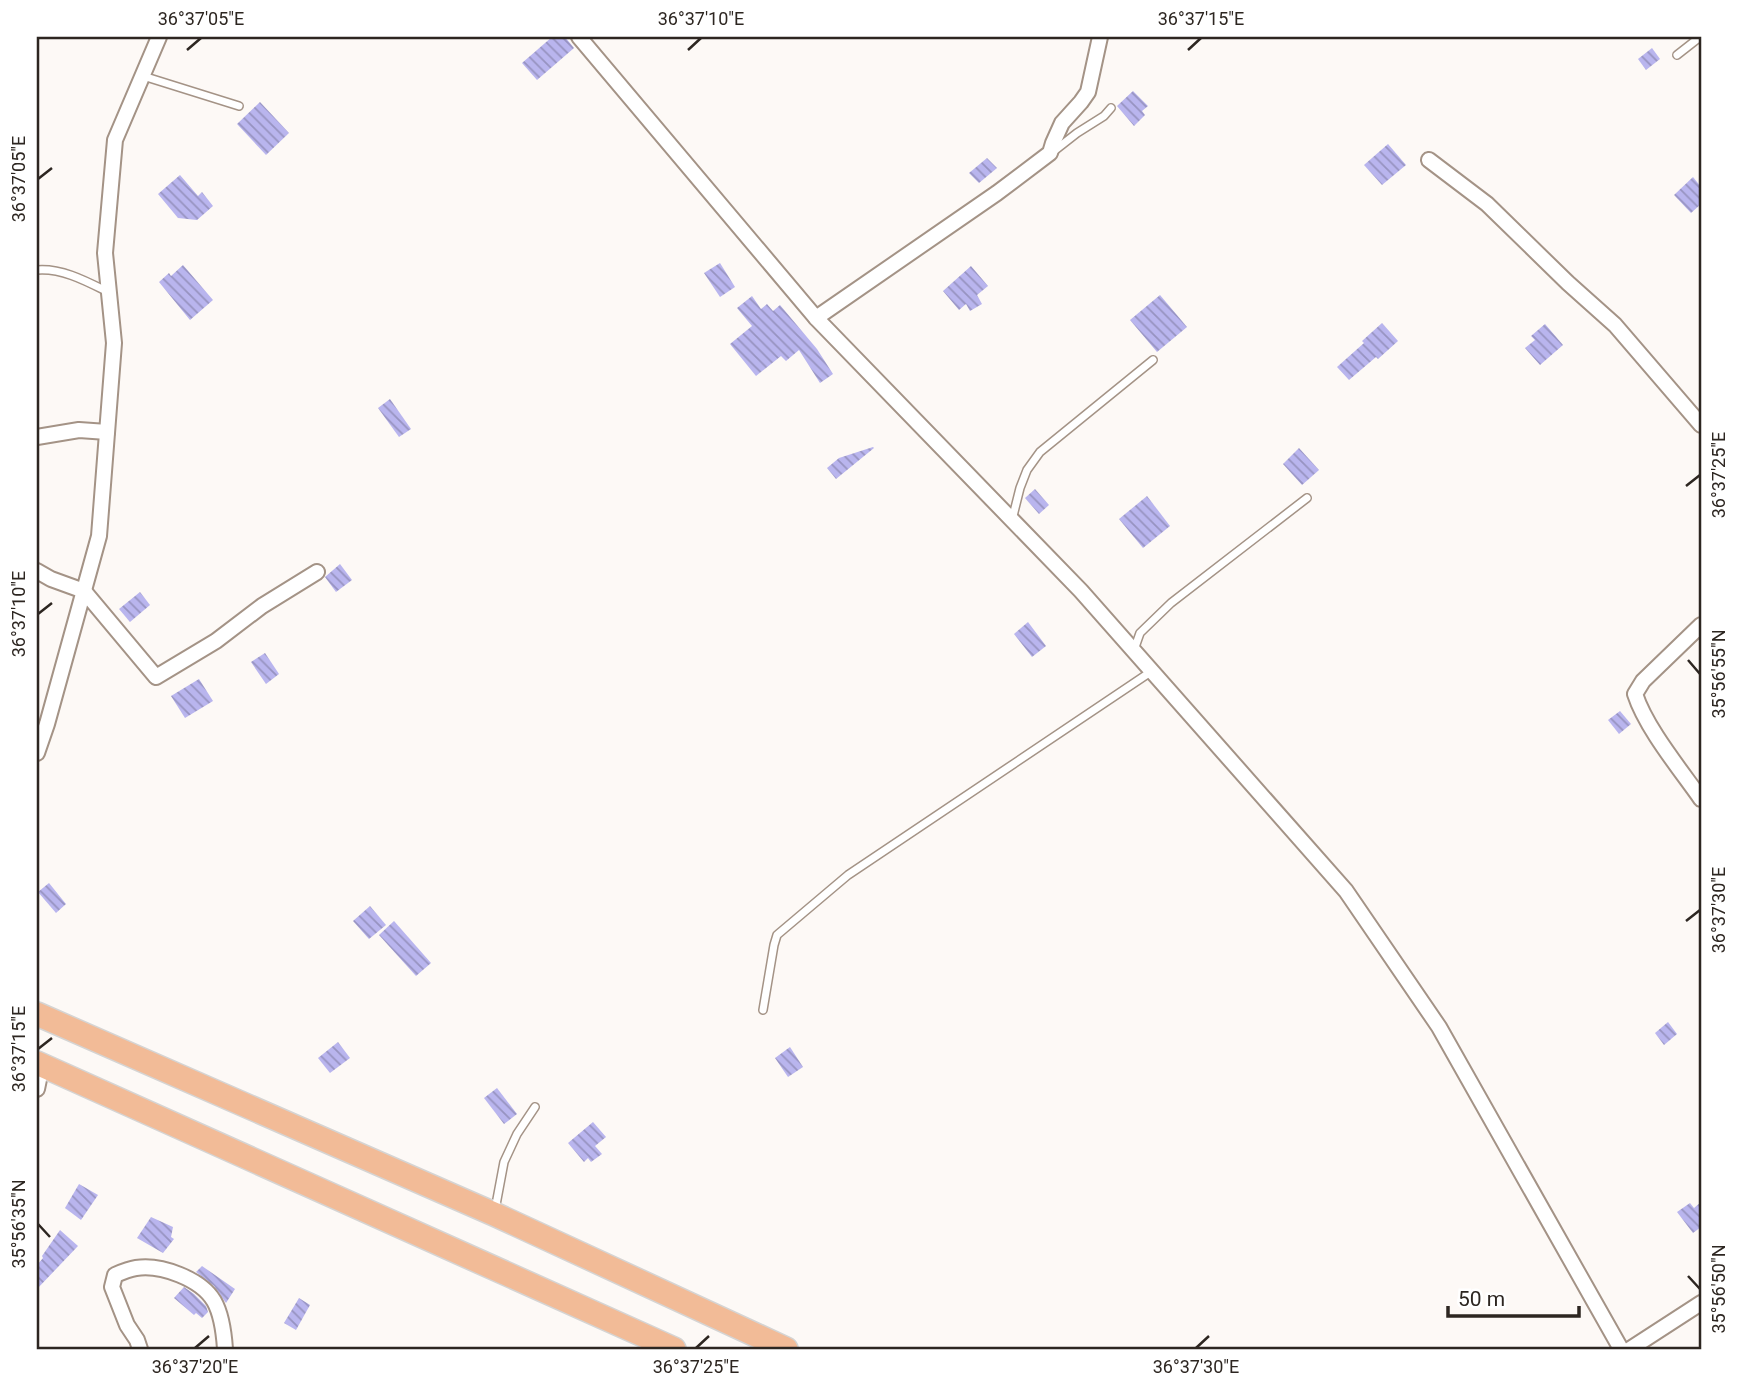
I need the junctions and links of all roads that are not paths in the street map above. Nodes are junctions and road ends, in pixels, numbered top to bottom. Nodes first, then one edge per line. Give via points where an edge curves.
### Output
1 (159, 37) edge
2 (579, 37) edge
3 (1100, 37) edge
4 (1700, 37) edge
5 (1677, 55) dead end
6 (142, 76) junction
7 (239, 106) dead end
8 (1111, 108) dead end
9 (1050, 153) junction
10 (1429, 160) dead end
11 (37, 270) edge
12 (109, 292) junction
13 (816, 318) junction
14 (1153, 360) dead end
15 (1701, 425) edge
16 (107, 432) junction
17 (37, 437) edge
18 (1307, 498) dead end
19 (1012, 520) junction
20 (37, 571) edge
21 (317, 572) dead end
22 (84, 591) junction
23 (1701, 625) edge
24 (1133, 650) junction
25 (1152, 671) junction
26 (37, 753) edge
27 (1701, 799) edge
28 (763, 1010) dead end
29 (37, 1014) edge
30 (39, 1064) edge
31 (37, 1089) edge
32 (535, 1107) dead end
33 (494, 1214) junction
34 (1701, 1303) edge
35 (140, 1349) edge
36 (225, 1349) edge
37 (674, 1349) edge
38 (786, 1349) edge
39 (1621, 1349) edge
40 (1630, 1349) edge

1 - 6 street
2 - 13 street
3 - 9 street via 1088,92 1062,123
4 - 5 lane
6 - 7 lane
6 - 12 street via 115,140 105,253
8 - 9 lane
9 - 13 street
10 - 15 street via 1487,204 1615,325
11 - 12 lane via 76,276
12 - 16 street via 114,343
13 - 19 street
14 - 19 lane via 1040,452 1027,470
16 - 17 street via 79,430
16 - 22 street via 99,536
18 - 24 lane via 1171,603 1140,633
19 - 24 street
20 - 22 street
21 - 22 street via 156,677
22 - 26 street
23 - 27 street via 1635,694 1639,707
24 - 25 street
25 - 28 lane via 848,875 777,935
25 - 39 street via 1346,891 1439,1027
29 - 33 main road
30 - 31 street
30 - 37 main road
32 - 33 lane via 504,1162
33 - 38 main road
34 - 40 street
35 - 36 street via 112,1287 115,1275 136,1268 185,1277 205,1290 218,1311

